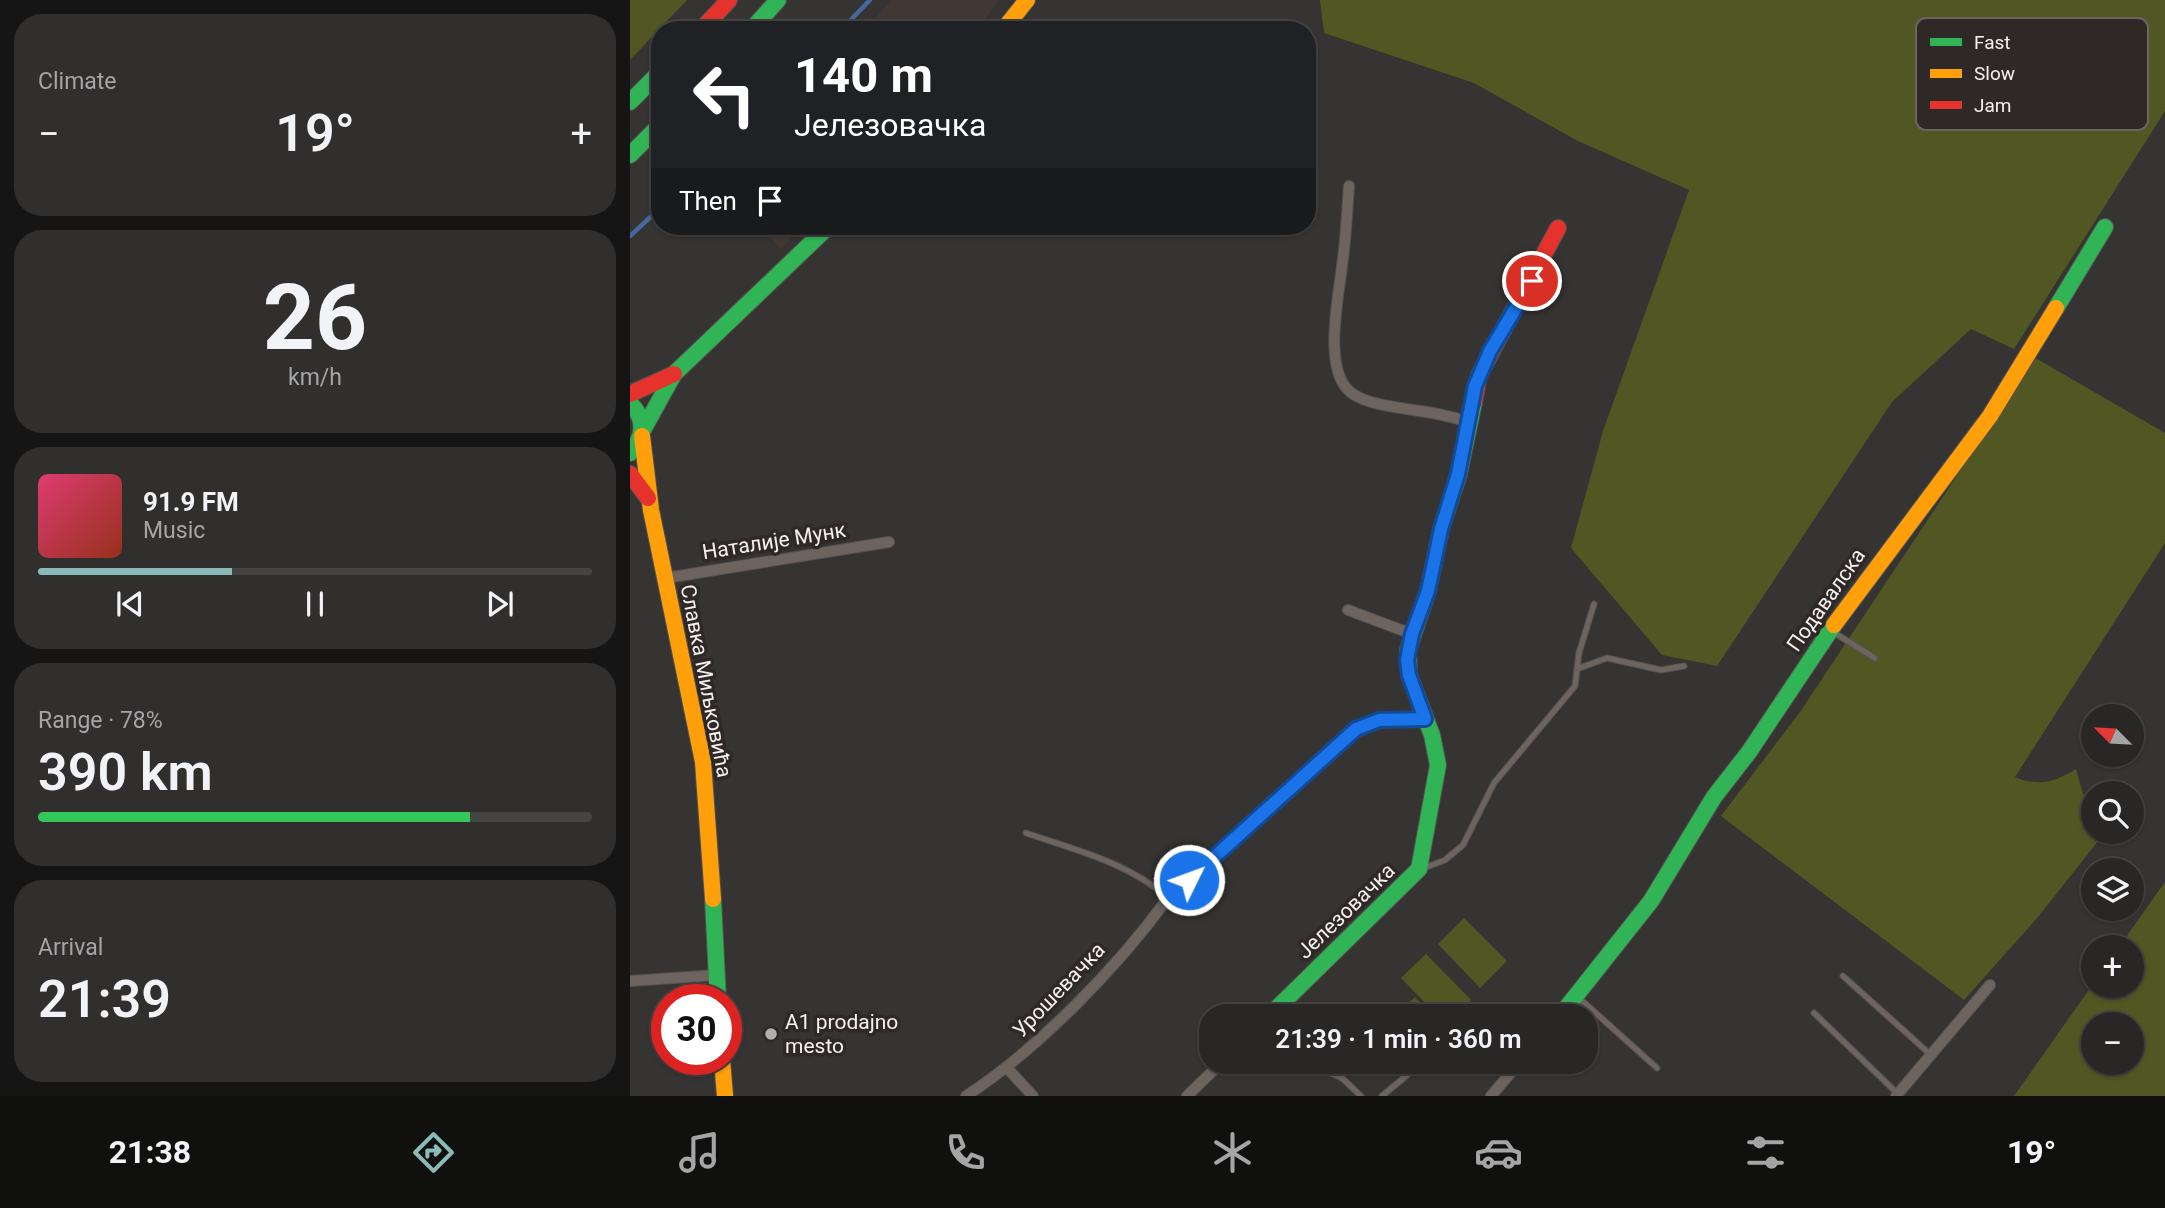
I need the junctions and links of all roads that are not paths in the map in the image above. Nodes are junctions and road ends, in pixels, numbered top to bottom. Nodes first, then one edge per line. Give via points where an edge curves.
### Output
1 (729, 0) edge
2 (778, 0) edge
3 (1027, 0) edge
4 (709, 21) edge
5 (759, 21) edge
6 (1010, 21) edge
7 (651, 81) edge
8 (630, 102) edge
9 (651, 134) edge
10 (630, 155) edge
11 (1349, 186) dead end
12 (2105, 227) dead end
13 (1558, 228) dead end
14 (820, 235) edge
15 (674, 374) junction
16 (630, 394) edge
17 (630, 404) edge
18 (1466, 422) junction
19 (643, 433) junction
20 (630, 453) edge
21 (630, 474) edge
22 (648, 498) junction
23 (889, 542) dead end
24 (666, 578) junction
25 (1594, 604) dead end
26 (1348, 610) dead end
27 (1830, 631) junction
28 (1412, 634) junction
29 (1875, 658) dead end
30 (1684, 666) dead end
31 (1577, 669) junction
32 (1425, 719) junction
33 (1026, 833) dead end
34 (1419, 869) junction
35 (1168, 898) junction
36 (717, 975) junction
37 (1843, 976) dead end
38 (630, 981) edge
39 (717, 984) edge
40 (1990, 985) dead end
41 (1577, 995) junction
42 (1281, 1004) edge
43 (1570, 1004) edge
44 (1814, 1013) dead end
45 (1931, 1055) junction
46 (1007, 1068) junction
47 (1657, 1068) dead end
48 (1209, 1074) edge
49 (1332, 1074) edge
50 (1408, 1074) edge
51 (1510, 1074) edge
52 (723, 1075) edge
53 (1897, 1095) edge
54 (725, 1096) edge
55 (966, 1096) edge
56 (1033, 1096) edge
57 (1186, 1096) edge
58 (1361, 1096) edge
59 (1382, 1096) edge
60 (1491, 1096) edge

1 - 4 main road
2 - 5 main road
3 - 6 main road
7 - 8 main road
9 - 10 main road
11 - 18 street via 1334,318 1334,344 1344,383 1367,400 1439,412
12 - 27 main road, Подавалска via 1990,416
13 - 18 main road, Јелезовачка via 1484,363
14 - 15 main road
15 - 16 main road
15 - 19 main road
17 - 19 main road via 639,412
18 - 28 main road, Јелезовачка via 1462,458 1428,591
19 - 20 main road
19 - 22 main road, Славка Миљковића
21 - 22 main road, Славка Миљковића
22 - 24 main road, Славка Миљковића
23 - 24 street, Наталије Мунк
24 - 36 main road, Славка Миљковића via 702,753
25 - 31 lane
26 - 28 street
27 - 29 lane
27 - 41 main road, Подавалска via 1714,797 1651,901
28 - 32 main road, Јелезовачка via 1409,675
30 - 31 lane via 1661,670 1607,658
31 - 34 lane via 1574,686 1494,783 1463,845 1445,860
32 - 34 main road, Јелезовачка via 1438,775
32 - 35 street, Урошевачка via 1379,720 1356,729
33 - 35 lane via 1113,863 1147,880
34 - 42 main road, Јелезовачка
35 - 46 street, Урошевачка via 1128,947
36 - 38 street
36 - 39 main road, Славка Миљковића
37 - 45 lane
40 - 45 street
41 - 43 main road, Подавалска
41 - 47 lane
44 - 53 lane
45 - 53 street
46 - 55 street, Урошевачка
46 - 56 street
48 - 57 street
49 - 58 lane
50 - 59 lane
51 - 60 street
52 - 54 main road

